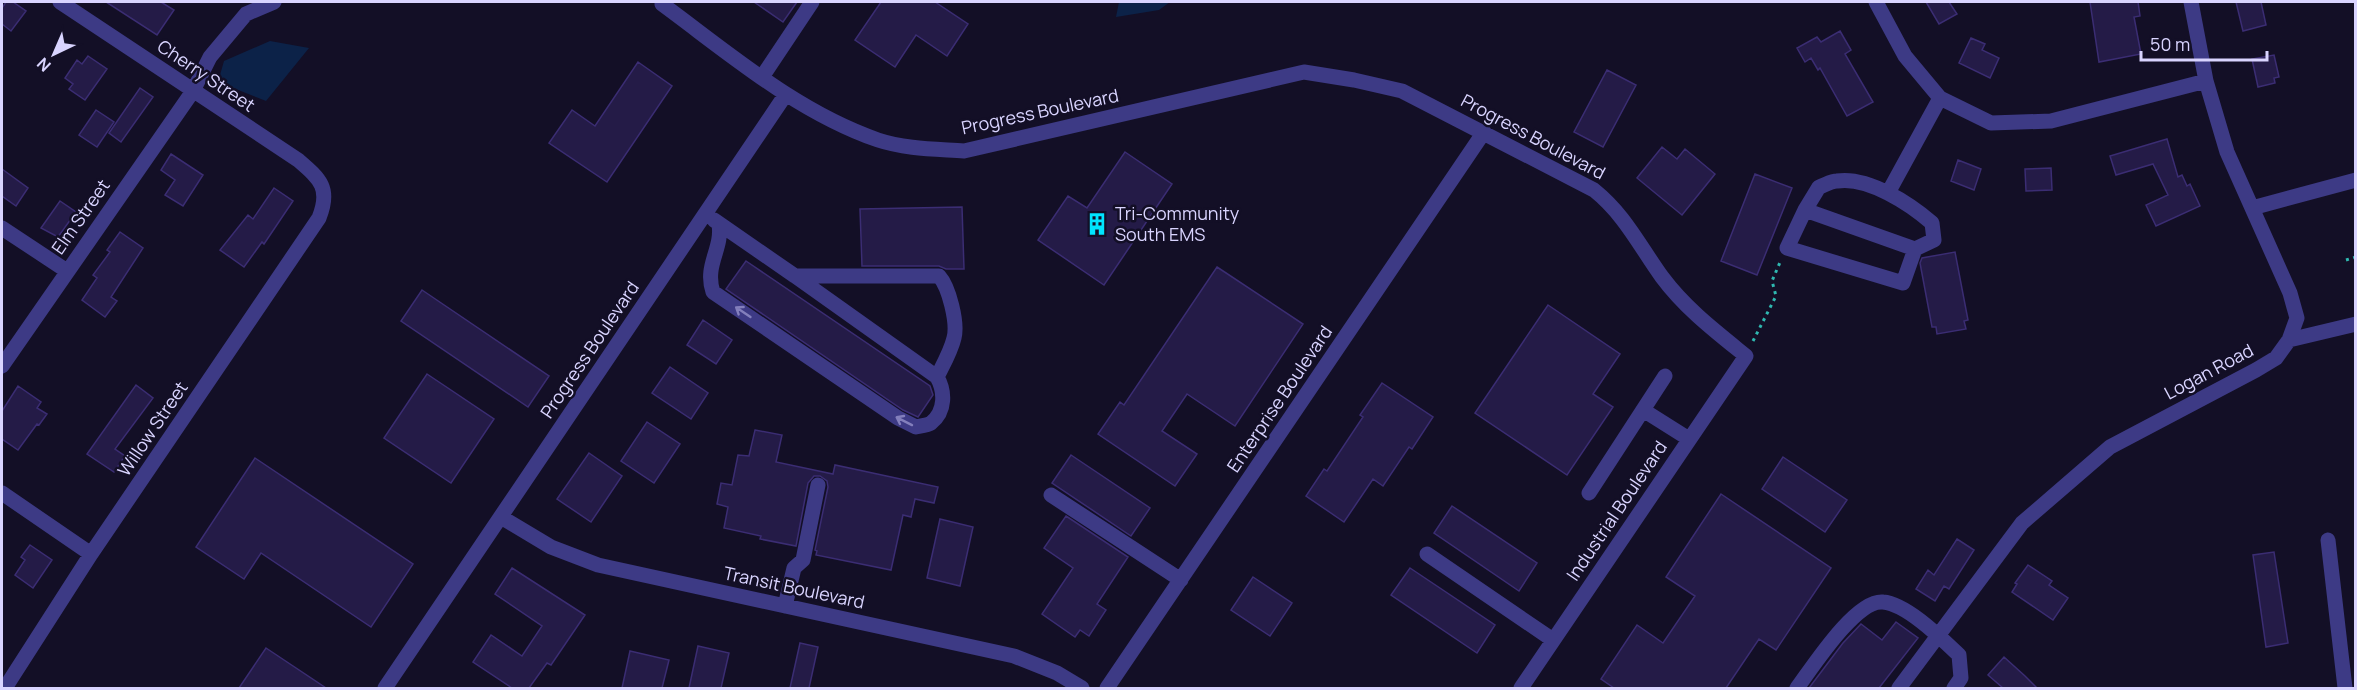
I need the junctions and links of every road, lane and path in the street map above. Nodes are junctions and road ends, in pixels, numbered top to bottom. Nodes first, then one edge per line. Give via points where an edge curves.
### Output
1 (60, 2) edge
2 (274, 2) edge
3 (812, 2) edge
4 (1876, 2) edge
5 (2191, 2) edge
6 (664, 3) edge
7 (762, 77) junction
8 (2206, 81) junction
9 (193, 91) junction
10 (786, 94) junction
11 (1940, 98) junction
12 (1484, 132) junction
13 (2355, 180) edge
14 (325, 190) joint
15 (1888, 193) junction
16 (2252, 208) junction
17 (1805, 210) junction
18 (705, 214) junction
19 (719, 224) junction
20 (2, 228) edge
21 (1787, 248) junction
22 (1915, 249) junction
23 (2355, 257) edge
24 (2346, 260) dead end
25 (67, 271) junction
26 (795, 276) junction
27 (2355, 324) edge
28 (2289, 340) junction
29 (1746, 356) junction
30 (2, 366) edge
31 (1665, 376) dead end
32 (937, 377) junction
33 (1643, 410) junction
34 (1689, 439) junction
35 (818, 486) dead end
36 (2, 493) edge
37 (1589, 493) dead end
38 (1051, 495) dead end
39 (501, 517) junction
40 (2328, 540) dead end
41 (91, 554) junction
42 (1427, 554) dead end
43 (1181, 580) junction
44 (785, 606) junction
45 (1938, 635) junction
46 (1553, 640) junction
47 (5, 688) edge
48 (385, 688) edge
49 (1082, 688) edge
50 (1107, 688) edge
51 (1521, 688) edge
52 (1797, 688) edge
53 (1899, 688) edge
54 (1956, 688) edge
55 (2345, 688) edge

1 - 9 street, Cherry Street
2 - 9 street, Elm Street via 246,14 210,57
3 - 7 street
4 - 11 street via 1905,56
5 - 8 street, Logan Road
6 - 7 street
7 - 10 street
8 - 11 street via 2051,121 1991,123
8 - 16 street, Logan Road via 2227,152
9 - 14 street, Cherry Street via 298,160 315,174
9 - 25 street, Elm Street
10 - 12 street, Progress Boulevard via 880,141 964,151 1304,72 1402,91
10 - 18 street, Progress Boulevard
11 - 15 street
12 - 29 street, Progress Boulevard via 1594,190 1612,204 1662,277 1694,315
12 - 43 street, Enterprise Boulevard
13 - 16 street
14 - 41 street, Willow Street via 319,218
15 - 17 street via 1856,182 1838,181 1819,187
15 - 22 street via 1932,223 1934,240
16 - 28 street, Logan Road via 2297,318
17 - 21 street
17 - 22 street
18 - 19 street
18 - 39 street, Progress Boulevard
19 - 26 street
32 -> 19 street via 943,387 942,407 930,423 916,427 713,292 709,280 721,234
20 - 25 street
21 - 22 street via 1903,283
21 - 29 path via 1772,281 1776,296
23 - 24 path
25 - 30 street, Elm Street
26 - 32 street
26 - 32 street via 939,276 945,283 955,337
27 - 28 street
28 - 45 street, Logan Road via 2276,358 2256,370 2110,447 2022,523
29 - 34 street, Industrial Boulevard
31 - 33 street
33 - 34 street
33 - 37 street
34 - 46 street, Industrial Boulevard
35 - 44 street via 803,560 794,568
36 - 41 street
38 - 43 street
39 - 44 street, Transit Boulevard via 551,547 598,564
39 - 48 street, Progress Boulevard
40 - 55 street
41 - 47 street, Willow Street
42 - 46 street
43 - 50 street, Enterprise Boulevard
44 - 49 street, Transit Boulevard via 1014,656
45 - 52 street via 1902,609 1883,602 1870,605 1850,620
45 - 53 street, Logan Road
45 - 54 street via 1959,655 1961,678
46 - 51 street, Industrial Boulevard

